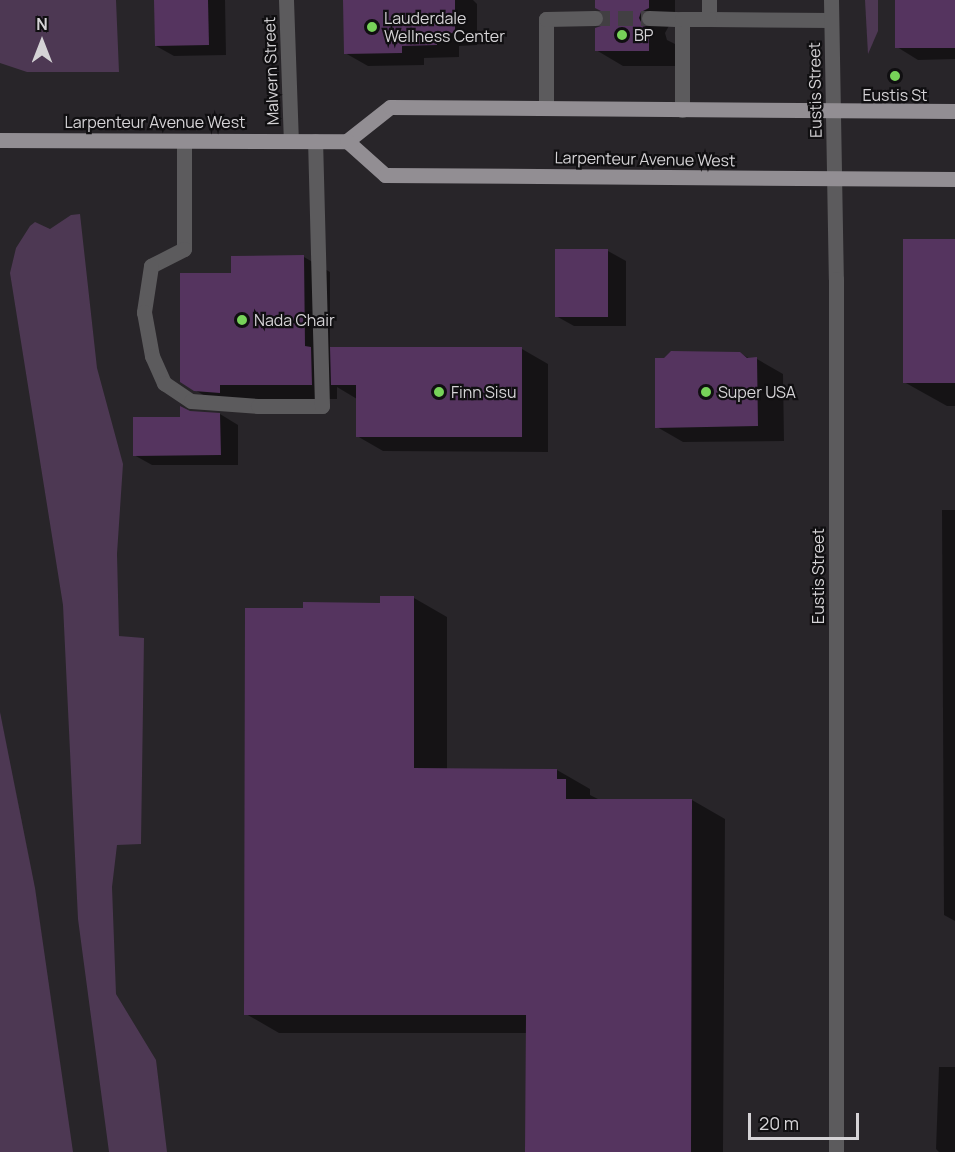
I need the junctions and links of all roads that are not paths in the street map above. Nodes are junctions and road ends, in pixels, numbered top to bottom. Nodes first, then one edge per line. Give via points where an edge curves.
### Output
1 (286, 0) edge
2 (709, 0) edge
3 (831, 0) edge
4 (595, 18) tunnel mouth
5 (649, 18) tunnel mouth
6 (682, 19) junction
7 (709, 20) junction
8 (831, 20) junction
9 (546, 108) junction
10 (682, 110) junction
11 (833, 110) junction
12 (955, 111) edge
13 (0, 140) edge
14 (184, 141) junction
15 (291, 141) junction
16 (315, 141) junction
17 (347, 141) junction
18 (835, 178) junction
19 (955, 178) edge
20 (836, 1152) edge

1 - 15 street, Malvern Street
2 - 7 street
3 - 8 street, Eustis Street
4 - 9 street via 546,19
5 - 6 street
6 - 7 street
6 - 10 street
7 - 8 street
8 - 11 street, Eustis Street
9 - 10 main road
9 - 17 main road via 390,107
10 - 11 main road
11 - 12 main road
11 - 18 street, Eustis Street
13 - 14 main road, Larpenteur Avenue West
14 - 15 main road, Larpenteur Avenue West
14 - 16 street via 184,249 151,266 144,312 152,357 164,383 191,401 322,406
15 - 16 main road, Larpenteur Avenue West
16 - 17 main road, Larpenteur Avenue West
17 - 18 main road, Larpenteur Avenue West via 385,175
18 - 19 main road, Larpenteur Avenue West
18 - 20 street, Eustis Street

